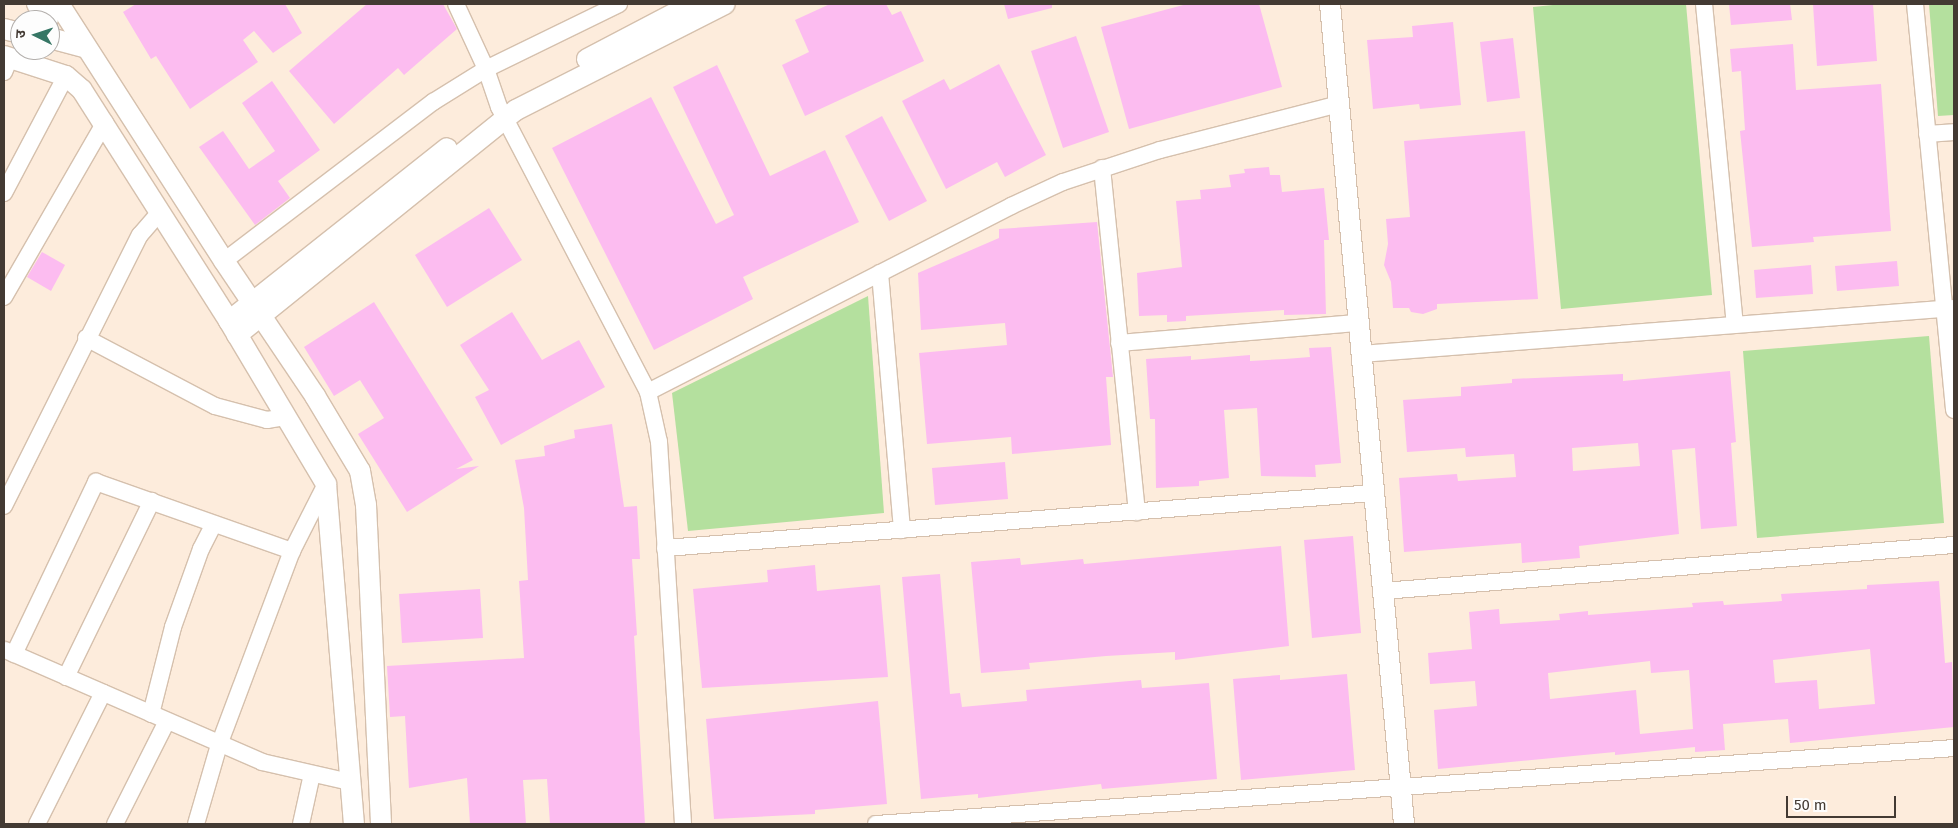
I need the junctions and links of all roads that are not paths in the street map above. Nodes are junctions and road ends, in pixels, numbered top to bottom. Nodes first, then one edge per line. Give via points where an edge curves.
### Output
1 (60, 4) edge
2 (456, 4) edge
3 (619, 4) edge
4 (692, 4) edge
5 (725, 4) edge
6 (1330, 4) edge
7 (1704, 4) edge
8 (1915, 4) edge
9 (60, 37) edge
10 (84, 46) junction
11 (6, 62) edge
12 (486, 69) junction
13 (66, 76) junction
14 (1339, 104) junction
15 (502, 113) junction
16 (105, 122) junction
17 (1954, 132) edge
18 (1927, 134) junction
19 (1102, 168) junction
20 (4, 192) edge
21 (159, 214) junction
22 (224, 261) junction
23 (880, 273) junction
24 (4, 297) edge
25 (256, 308) junction
26 (1949, 309) edge
27 (1358, 323) junction
28 (1735, 325) junction
29 (233, 328) junction
30 (86, 338) junction
31 (1118, 343) junction
32 (1362, 354) junction
33 (648, 392) junction
34 (1954, 410) edge
35 (285, 417) junction
36 (326, 484) junction
37 (1374, 494) junction
38 (152, 501) junction
39 (4, 506) edge
40 (1137, 512) junction
41 (214, 524) junction
42 (902, 530) junction
43 (1954, 545) edge
44 (665, 548) junction
45 (292, 551) junction
46 (1383, 591) junction
47 (9, 652) edge
48 (66, 677) junction
49 (103, 693) junction
50 (151, 714) junction
51 (167, 721) junction
52 (219, 745) junction
53 (1954, 748) edge
54 (312, 774) junction
55 (350, 782) junction
56 (1400, 788) junction
57 (42, 823) edge
58 (116, 824) edge
59 (196, 824) edge
60 (301, 824) edge
61 (354, 824) edge
62 (382, 824) edge
63 (683, 824) edge
64 (876, 824) edge
65 (1404, 824) edge

1 - 10 street
2 - 12 street
3 - 12 street
4 - 15 street
5 - 15 street
6 - 14 street
7 - 28 street
8 - 18 street
9 - 10 street
10 - 22 street
11 - 13 street
12 - 15 street
12 - 22 street via 433,102
13 - 16 street via 82,90
13 - 20 street
14 - 19 street
14 - 27 street
15 - 25 street
15 - 33 street
16 - 21 street
16 - 24 street
17 - 18 street
18 - 26 street
19 - 23 street via 1011,206
19 - 31 street
21 - 29 street
21 - 30 street via 140,235
22 - 25 street
23 - 33 street
23 - 42 street
25 - 29 street
25 - 62 street via 316,396 360,471 366,505
26 - 28 street
26 - 34 street
27 - 31 street
27 - 32 street
28 - 32 street
29 - 35 street
30 - 35 street via 215,406 267,420
30 - 39 street
31 - 40 street
32 - 37 street
33 - 44 street via 659,442
35 - 36 street
36 - 45 street
36 - 55 street
37 - 40 street
37 - 46 street
38 - 41 street
38 - 47 street via 96,482
38 - 48 street
40 - 42 street
41 - 45 street
41 - 50 street via 201,549 173,627
42 - 44 street
43 - 46 street
44 - 63 street
45 - 52 street
46 - 56 street
47 - 48 street
48 - 49 street
49 - 50 street
49 - 57 street
50 - 51 street
51 - 52 street
51 - 58 street
52 - 54 street via 262,762
52 - 59 street
53 - 56 street
54 - 55 street
54 - 60 street
55 - 61 street
56 - 64 street
56 - 65 street

